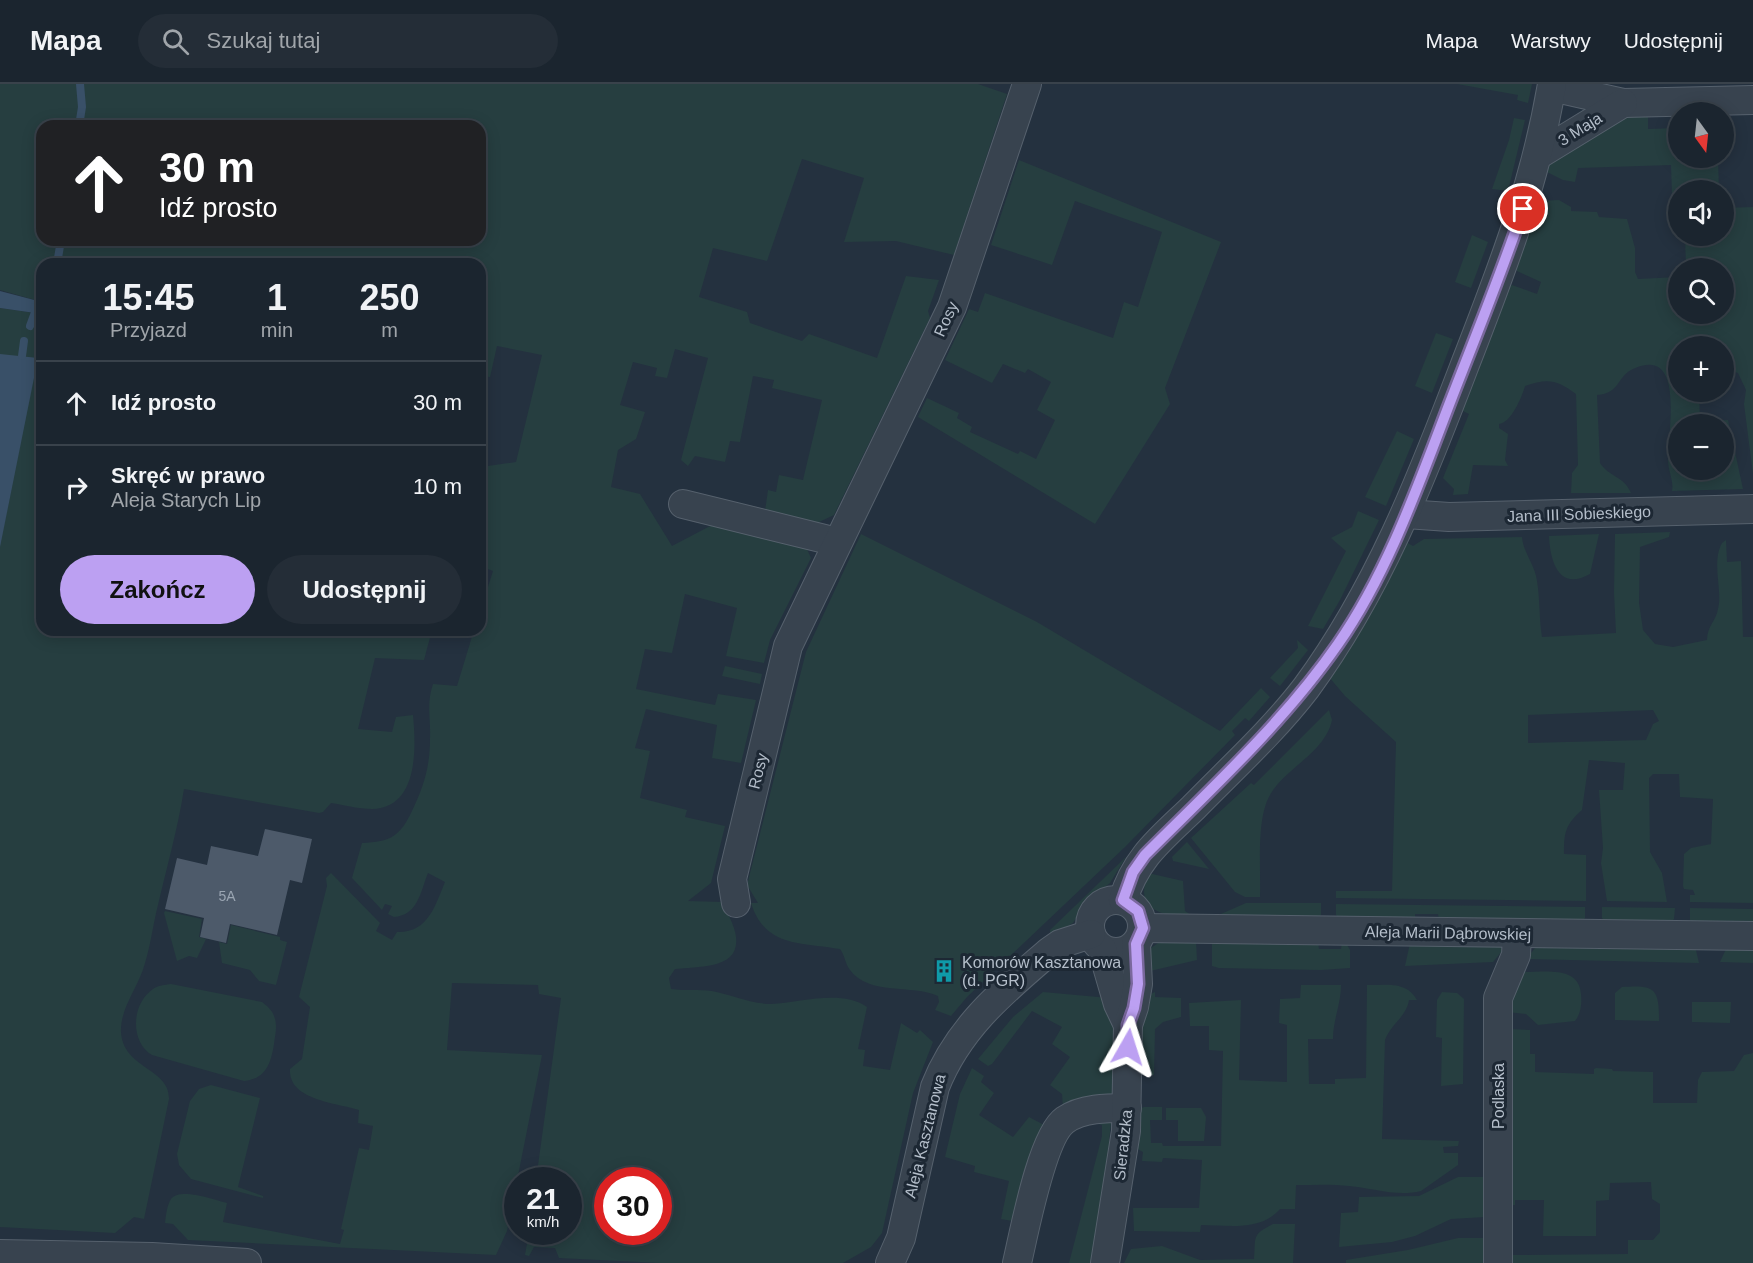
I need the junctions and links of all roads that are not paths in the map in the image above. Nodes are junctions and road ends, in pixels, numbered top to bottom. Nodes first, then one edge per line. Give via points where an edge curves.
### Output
1 (1027, 84) edge
2 (1552, 85) edge
3 (1753, 100) edge
4 (1623, 103) junction
5 (1538, 155) junction
6 (682, 504) dead end
7 (1753, 509) edge
8 (1406, 514) junction
9 (837, 542) junction
10 (1123, 900) junction
11 (736, 903) dead end
12 (1517, 933) junction
13 (1139, 936) junction
14 (1753, 936) edge
15 (1097, 941) junction
16 (1128, 1025) junction
17 (1127, 1108) junction
18 (0, 1254) edge
19 (247, 1263) edge
20 (891, 1263) edge
21 (1017, 1263) edge
22 (1105, 1263) edge
23 (1498, 1263) edge

1 - 9 street, Rosy via 952,307
2 - 4 street, 3 Maja
2 - 5 street
3 - 4 street, 3 Maja
4 - 5 street, 3 Maja
5 - 8 street via 1511,246
6 - 9 street
7 - 8 street, Jana III Sobieskiego via 1449,517
8 - 10 street via 1365,599 1316,675 1256,744 1138,864
9 - 11 street, Rosy via 788,646 732,879
10 - 13 street via 1138,911
10 - 15 street via 1097,908 1090,924
12 - 13 street, Aleja Marii Dąbrowskiej
12 - 14 street, Aleja Marii Dąbrowskiej
12 - 23 street, Podlaska via 1515,961 1498,998
13 - 15 street via 1121,952 1111,952
13 - 16 street, Sieradzka via 1136,999
15 - 16 street, Sieradzka
15 - 20 street, Aleja Kasztanowa via 1060,945 1050,951 992,1002 958,1040 935,1087 901,1238
16 - 17 street, Sieradzka
17 - 21 street via 1079,1113 1055,1130
17 - 22 street, Sieradzka
18 - 19 street

